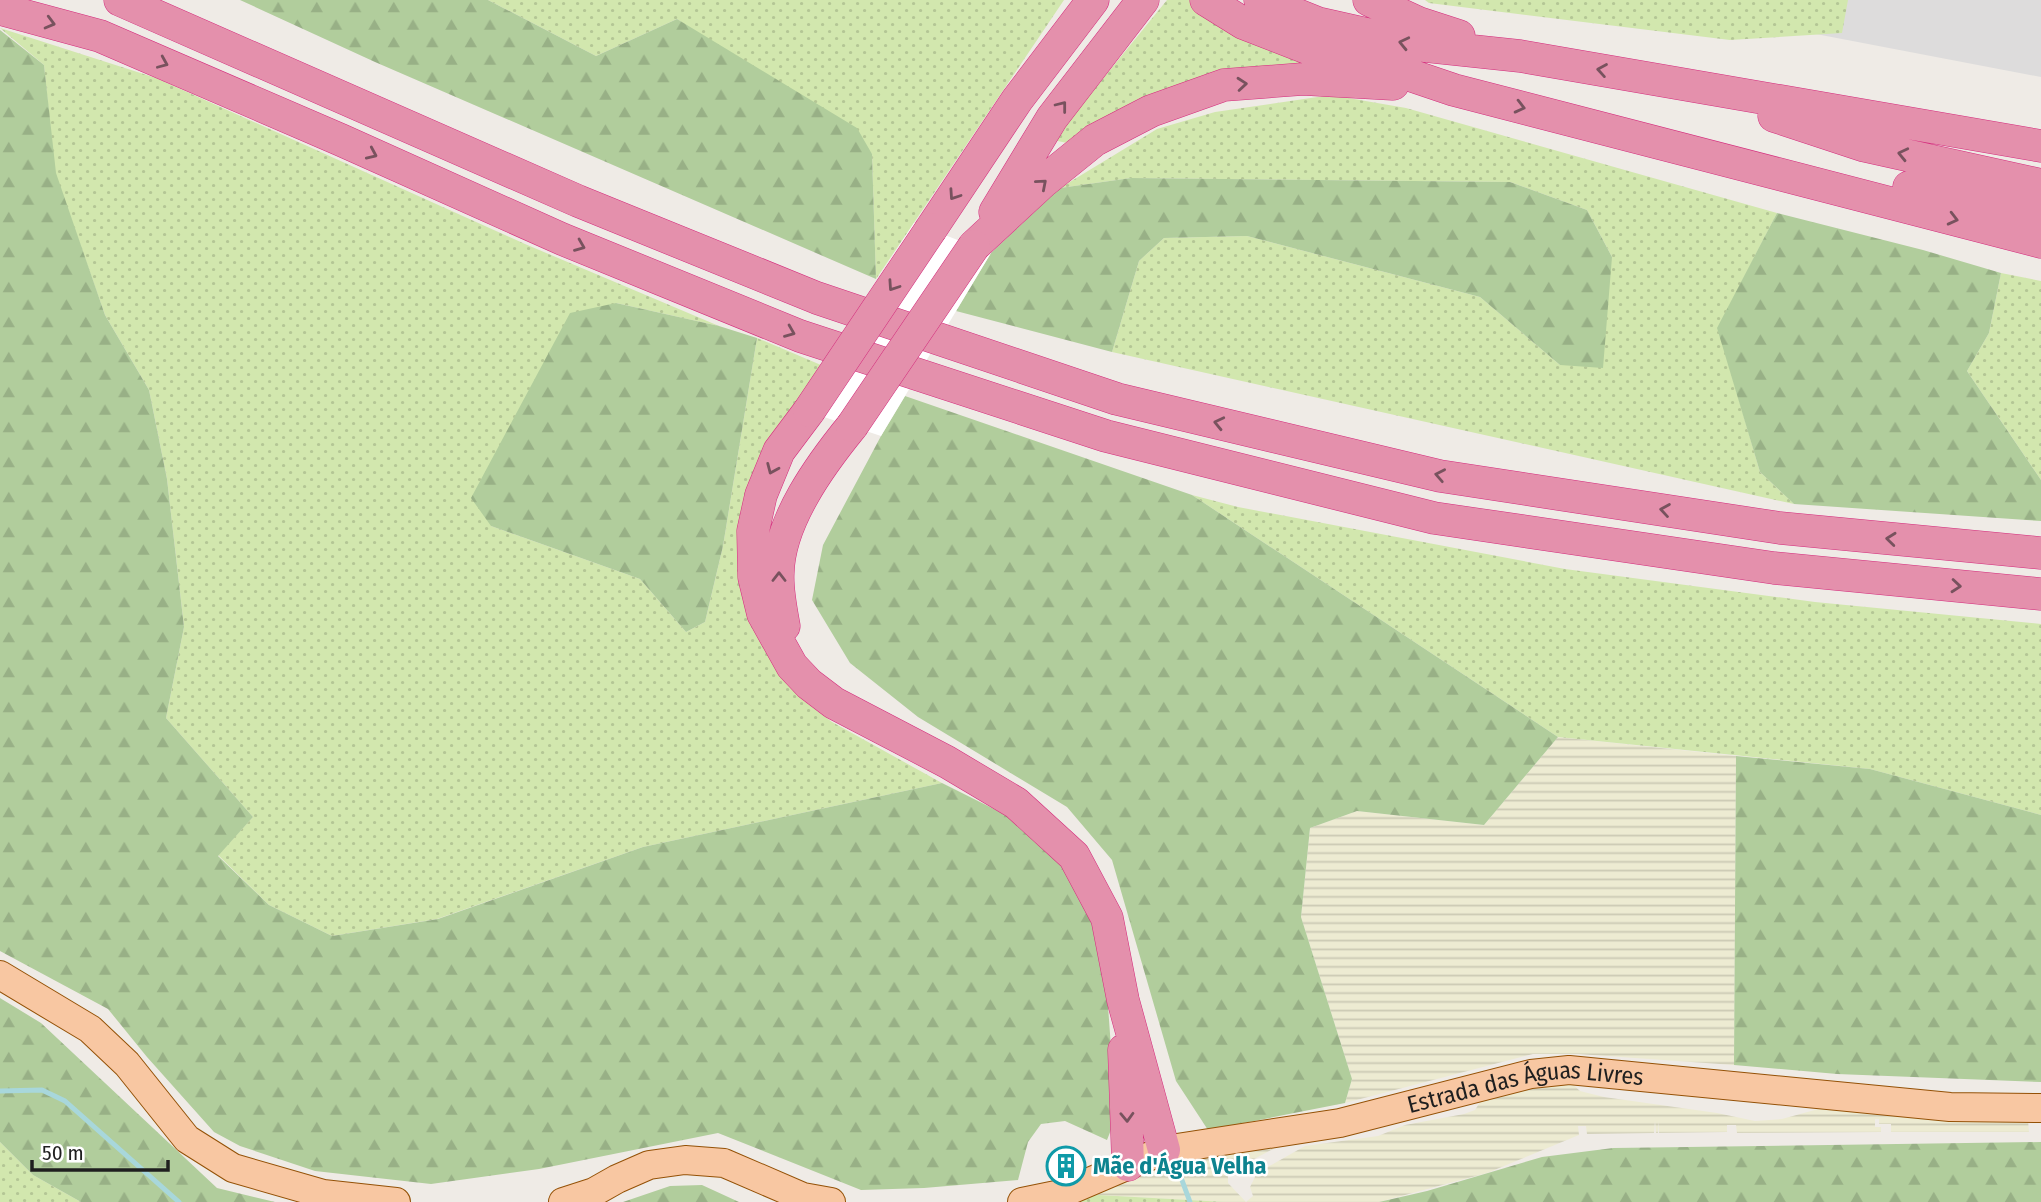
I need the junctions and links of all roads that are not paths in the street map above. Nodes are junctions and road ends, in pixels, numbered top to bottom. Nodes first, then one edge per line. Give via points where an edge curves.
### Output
1 (120, 0) edge
2 (1093, 0) edge
3 (1143, 0) edge
4 (1206, 0) edge
5 (1260, 0) edge
6 (1369, 0) edge
7 (0, 9) edge
8 (1520, 56) junction
9 (1669, 82) junction
10 (1454, 90) junction
11 (1650, 141) junction
12 (2041, 146) edge
13 (2041, 185) edge
14 (2041, 215) edge
15 (2041, 242) edge
16 (974, 246) junction
17 (2041, 553) edge
18 (2041, 594) edge
19 (792, 666) junction
20 (0, 975) edge
21 (1123, 1000) junction
22 (2041, 1108) edge
23 (1164, 1150) junction
24 (1128, 1165) junction
25 (396, 1202) edge
26 (563, 1202) edge
27 (831, 1202) edge
28 (1022, 1202) edge

17 -> 1 highway via 1780,528 1440,476 1117,399 817,298 578,201
2 -> 19 highway, bridge via 1017,100 779,451 761,495 753,531 754,577 764,614
16 -> 3 highway via 1052,118
4 - 10 highway via 1242,23 1310,49
8 -> 5 highway via 1416,46 1318,23
6 - 8 highway via 1419,23
7 -> 18 highway via 100,36 562,239 800,335 1106,436 1434,518 1774,568
9 -> 8 highway
9 - 12 highway
13 -> 9 highway via 1865,146
10 -> 11 highway
16 -> 10 highway via 1095,140 1151,111 1224,85 1303,79
11 - 14 highway via 1730,147
11 -> 15 highway
19 -> 16 highway, bridge via 778,572 801,500 819,467
19 - 21 highway via 834,703 1016,803 1074,856 1107,918
20 - 25 main road via 90,1029 127,1064 187,1139 233,1168 323,1194
21 - 23 highway
21 -> 24 highway
22 - 23 main road, Estrada das Águas Livres via 1950,1107 1569,1070 1531,1074 1340,1123
23 - 24 main road, Estrada das Águas Livres
24 - 28 main road, Estrada das Águas Livres via 1060,1194
26 - 27 main road via 649,1166 685,1160 724,1163 803,1197

